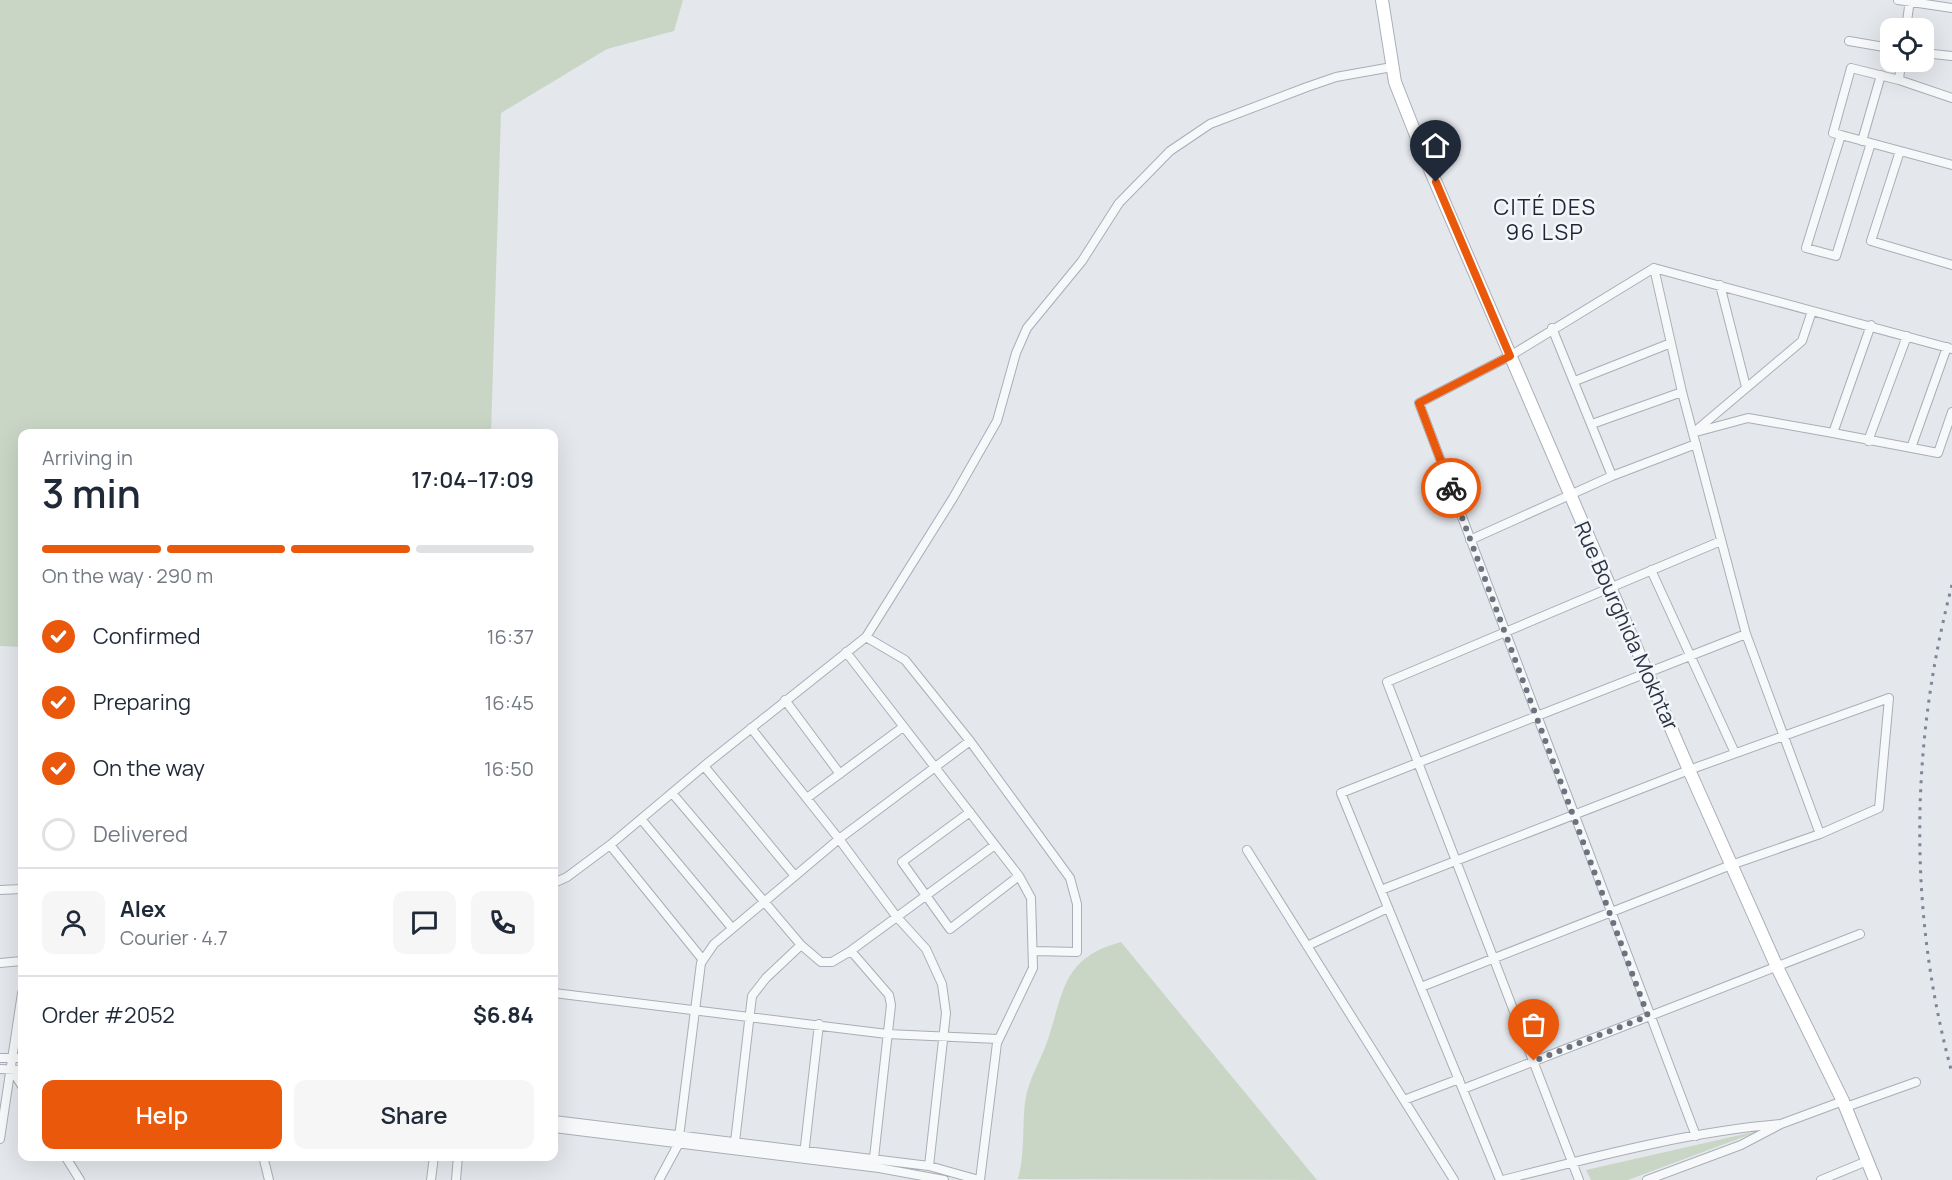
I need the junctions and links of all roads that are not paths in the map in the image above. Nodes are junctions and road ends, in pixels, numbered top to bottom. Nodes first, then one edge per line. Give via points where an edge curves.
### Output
1 (1382, 0) edge
2 (1898, 0) edge
3 (1910, 1) edge
4 (1952, 8) edge
5 (1907, 18) edge
6 (1848, 41) dead end
7 (1880, 46) edge
8 (1934, 54) edge
9 (1952, 56) edge
10 (1392, 67) junction
11 (1900, 72) edge
12 (1881, 75) junction
13 (1899, 80) junction
14 (1952, 98) edge
15 (1840, 135) junction
16 (1867, 142) junction
17 (1900, 151) junction
18 (1952, 165) edge
19 (1952, 264) edge
20 (1654, 267) junction
21 (1720, 285) junction
22 (1812, 311) junction
23 (1871, 325) junction
24 (1552, 328) junction
25 (1907, 336) junction
26 (1671, 343) junction
27 (1949, 348) edge
28 (1510, 356) junction
29 (1575, 381) junction
30 (1746, 387) junction
31 (1682, 392) junction
32 (1952, 412) edge
33 (1592, 424) junction
34 (1693, 433) junction
35 (1833, 433) junction
36 (1868, 441) junction
37 (1696, 444) junction
38 (1911, 448) junction
39 (1612, 476) junction
40 (1569, 495) junction
41 (1470, 540) junction
42 (1721, 542) junction
43 (1651, 570) junction
44 (1610, 587) junction
45 (1505, 632) junction
46 (1746, 634) junction
47 (866, 638) junction
48 (846, 652) junction
49 (1690, 656) junction
50 (1647, 671) junction
51 (785, 700) junction
52 (1536, 716) junction
53 (903, 727) junction
54 (751, 728) junction
55 (1783, 736) junction
56 (970, 741) junction
57 (1735, 753) junction
58 (1419, 763) junction
59 (704, 766) junction
60 (936, 769) junction
61 (1689, 770) junction
62 (840, 774) junction
63 (672, 794) junction
64 (807, 798) junction
65 (970, 812) junction
66 (1573, 814) junction
67 (641, 819) junction
68 (1820, 834) junction
69 (839, 839) junction
70 (994, 844) junction
71 (610, 845) junction
72 (1247, 850) dead end
73 (1456, 860) junction
74 (1731, 865) junction
75 (795, 876) junction
76 (1019, 876) junction
77 (558, 881) edge
78 (18, 889) edge
79 (0, 890) edge
80 (1381, 890) junction
81 (926, 895) junction
82 (764, 901) junction
83 (1388, 908) junction
84 (1610, 913) junction
85 (896, 916) junction
86 (732, 928) junction
87 (1860, 934) dead end
88 (801, 945) junction
89 (1307, 946) junction
90 (850, 951) junction
91 (1033, 951) junction
92 (1494, 958) junction
93 (704, 960) junction
94 (18, 961) edge
95 (0, 963) edge
96 (1777, 966) junction
97 (1421, 987) junction
98 (558, 994) edge
99 (696, 1011) junction
100 (750, 1016) junction
101 (1648, 1016) junction
102 (819, 1024) junction
103 (887, 1034) junction
104 (944, 1036) junction
105 (998, 1039) junction
106 (0, 1058) edge
107 (18, 1058) edge
108 (1534, 1061) junction
109 (0, 1069) edge
110 (12, 1070) junction
111 (18, 1070) edge
112 (1459, 1079) junction
113 (18, 1080) edge
114 (1916, 1082) dead end
115 (1463, 1089) junction
116 (1404, 1100) junction
117 (1845, 1104) junction
118 (558, 1121) edge
119 (1781, 1124) junction
120 (558, 1128) edge
121 (1696, 1136) junction
122 (0, 1139) edge
123 (679, 1140) junction
124 (735, 1142) junction
125 (804, 1154) junction
126 (874, 1158) junction
127 (68, 1161) edge
128 (264, 1161) edge
129 (433, 1161) edge
130 (458, 1161) edge
131 (1867, 1161) junction
132 (1573, 1162) junction
133 (929, 1166) junction
134 (921, 1178) edge
135 (80, 1180) edge
136 (269, 1180) edge
137 (431, 1180) edge
138 (456, 1180) edge
139 (659, 1180) edge
140 (944, 1180) edge
141 (980, 1180) edge
142 (1454, 1180) edge
143 (1502, 1180) edge
144 (1579, 1180) edge
145 (1647, 1180) edge
146 (1823, 1180) edge
147 (1875, 1180) edge

1 - 10 main road, Rue Bourghida Mokhtar
2 - 3 street
3 - 4 street
3 - 5 street
6 - 7 street
8 - 9 street
10 - 28 main road, Rue Bourghida Mokhtar via 1415,134
10 - 47 street via 1336,77 1210,124 1170,151 1119,203 1082,261 1026,328 998,421
11 - 13 street
12 - 13 street
12 - 15 street via 1851,68 1833,133
12 - 16 street
13 - 14 street
15 - 16 street
15 - 16 street via 1806,248 1836,256
16 - 17 street
17 - 18 street
17 - 19 street via 1871,241
20 - 21 street
20 - 24 street
20 - 26 street
21 - 22 street
21 - 30 street
22 - 23 street
22 - 30 street via 1802,341
23 - 25 street
23 - 35 street
24 - 28 street
24 - 29 street
25 - 27 street
25 - 36 street
26 - 29 street
26 - 31 street
27 - 38 street
28 - 40 main road, Rue Bourghida Mokhtar
28 - 41 street via 1419,403
29 - 33 street
30 - 34 street
31 - 33 street
31 - 34 street
32 - 38 street via 1938,453
33 - 39 street
34 - 35 street via 1748,418
34 - 37 street
35 - 36 street
36 - 38 street
37 - 39 street
37 - 42 street
39 - 40 street
40 - 41 street
40 - 44 main road, Rue Bourghida Mokhtar
41 - 45 street
42 - 43 street
42 - 46 street
43 - 44 street
43 - 49 street
44 - 45 street
44 - 50 main road, Rue Bourghida Mokhtar
45 - 52 street
45 - 58 street via 1387,682
46 - 49 street
46 - 55 street
47 - 48 street
47 - 56 street via 905,660
48 - 51 street
48 - 53 street
49 - 50 street
49 - 57 street
50 - 52 street
50 - 61 main road, Rue Bourghida Mokhtar
51 - 54 street
51 - 62 street
52 - 58 street
52 - 66 street
53 - 60 street
53 - 62 street
54 - 59 street
54 - 64 street
55 - 57 street
55 - 68 street
55 - 68 street via 1888,698 1879,808
56 - 60 street
56 - 91 street via 1070,878 1077,904 1077,952
57 - 61 street
58 - 73 street
58 - 80 street via 1341,793
59 - 63 street
59 - 75 street
60 - 65 street
60 - 69 street
61 - 66 street
61 - 74 main road, Rue Bourghida Mokhtar
62 - 64 street
63 - 67 street
63 - 82 street
64 - 69 street
65 - 70 street
65 - 81 street via 902,862
66 - 73 street
66 - 84 street
67 - 71 street
67 - 86 street
68 - 74 street
69 - 75 street
69 - 85 street
70 - 76 street
70 - 81 street
71 - 77 street
71 - 93 street
72 - 89 street
73 - 80 street
73 - 92 street
74 - 84 street
74 - 96 main road, Rue Bourghida Mokhtar
75 - 82 street
76 - 81 street via 950,929
76 - 91 street via 1031,898
78 - 79 street
80 - 83 street
81 - 85 street
82 - 86 street
82 - 88 street
83 - 89 street
83 - 97 street
84 - 92 street
84 - 101 street
85 - 90 street
85 - 104 street via 926,949 942,984
86 - 93 street via 714,944
87 - 96 street
88 - 90 street via 821,962 832,962
88 - 100 street via 756,990
89 - 116 street
90 - 103 street via 889,995
91 - 105 street via 1033,968
92 - 97 street
92 - 108 street
93 - 99 street
94 - 95 street
96 - 101 street
96 - 117 main road, Rue Bourghida Mokhtar
97 - 112 street
98 - 99 street
99 - 100 street
99 - 123 street
100 - 102 street
100 - 124 street
101 - 108 street
101 - 121 street
102 - 103 street
102 - 125 street
103 - 104 street
103 - 126 street
104 - 105 street
104 - 133 street
105 - 141 street
106 - 107 street
107 - 110 street
108 - 115 street
108 - 132 street
109 - 110 street
110 - 111 street
110 - 113 street
110 - 122 street
112 - 115 street
112 - 116 street
114 - 117 street
115 - 143 street
116 - 142 street
117 - 119 street
117 - 131 main road, Rue Bourghida Mokhtar
118 - 123 street
119 - 121 street
119 - 145 street via 1741,1145
120 - 123 street
121 - 132 street
123 - 124 street
123 - 125 street
123 - 139 street
124 - 125 street
125 - 126 street
125 - 134 street
126 - 133 street
127 - 135 street
128 - 136 street
129 - 137 street
130 - 138 street
131 - 146 street
131 - 147 main road, Rue Bourghida Mokhtar
132 - 143 street
132 - 144 street
133 - 141 street
134 - 140 street

